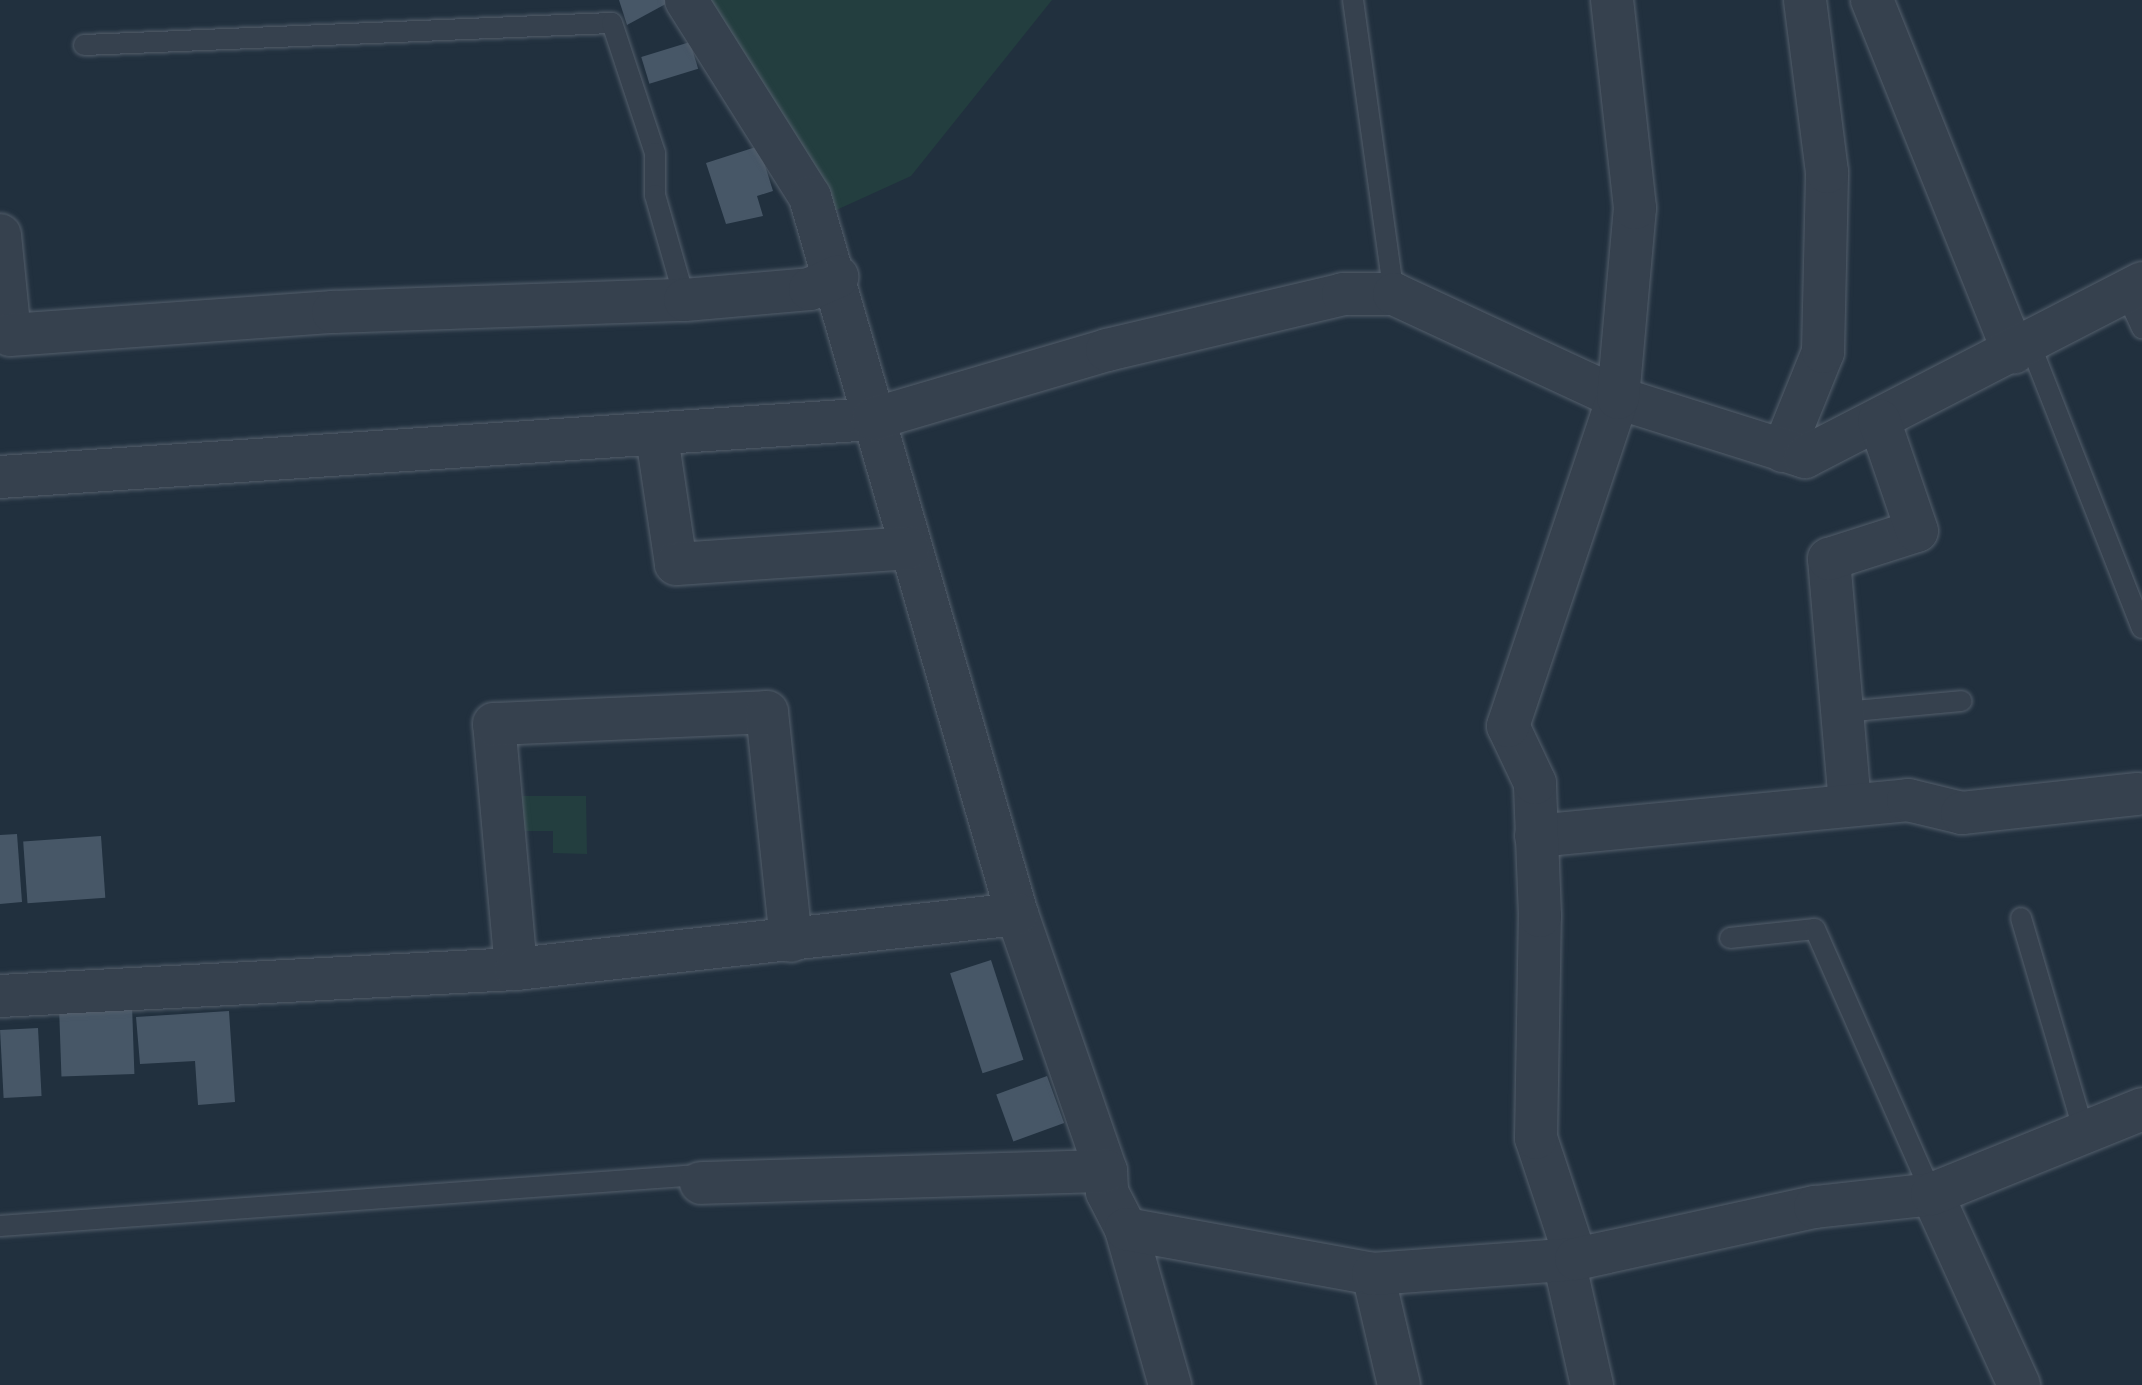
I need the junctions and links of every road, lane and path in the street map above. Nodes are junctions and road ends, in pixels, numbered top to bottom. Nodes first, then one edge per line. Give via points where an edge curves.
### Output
1 (686, 0) edge
2 (1353, 0) edge
3 (1612, 0) edge
4 (1804, 0) edge
5 (1872, 0) edge
6 (84, 46) dead end
7 (0, 235) edge
8 (836, 277) junction
9 (1394, 294) junction
10 (685, 300) junction
11 (2136, 300) edge
12 (2022, 349) junction
13 (1618, 398) junction
14 (873, 419) junction
15 (1879, 420) junction
16 (657, 437) junction
17 (1783, 450) junction
18 (0, 477) edge
19 (908, 548) junction
20 (2142, 628) edge
21 (1961, 701) dead end
22 (1842, 712) junction
23 (2138, 794) dead end
24 (1850, 804) junction
25 (1536, 836) junction
26 (1017, 914) junction
27 (2022, 918) dead end
28 (1730, 938) dead end
29 (790, 941) junction
30 (516, 969) junction
31 (0, 996) edge
32 (2142, 1109) edge
33 (2085, 1135) junction
34 (1106, 1171) junction
35 (701, 1182) joint
36 (1932, 1194) junction
37 (0, 1226) edge
38 (1126, 1229) junction
39 (1570, 1260) junction
40 (1374, 1274) junction
41 (1170, 1385) edge
42 (1399, 1385) edge
43 (1592, 1385) edge
44 (2019, 1385) edge

1 - 8 street via 810,197
2 - 9 lane
3 - 13 street via 1635,208
4 - 17 street via 1828,172 1824,352
5 - 12 street
6 - 10 lane via 612,23 656,152 655,195
7 - 10 street via 10,335 333,312
8 - 10 street via 810,289
8 - 14 street
9 - 13 street
9 - 14 street via 1310,299
11 - 12 street
12 - 15 street
12 - 20 lane
13 - 17 street
13 - 25 street via 1508,726 1535,783
14 - 16 street
14 - 19 street
15 - 17 street via 1805,457
15 - 22 street via 1917,531 1829,559
16 - 18 street
16 - 19 street via 676,564
19 - 26 street
21 - 22 lane
22 - 24 street
23 - 24 street via 1962,813 1908,800
24 - 25 street
25 - 39 street via 1536,1138
26 - 29 street
26 - 34 street
27 - 33 lane
28 - 36 lane via 1815,929
29 - 30 street
29 - 30 street via 766,712 494,724
30 - 31 street
32 - 33 street
33 - 36 street
34 - 35 street
34 - 38 street via 1107,1192
35 - 37 lane via 698,1175
36 - 39 street via 1815,1206
36 - 44 street
38 - 40 street
38 - 41 street
39 - 40 street
39 - 43 street
40 - 42 street

